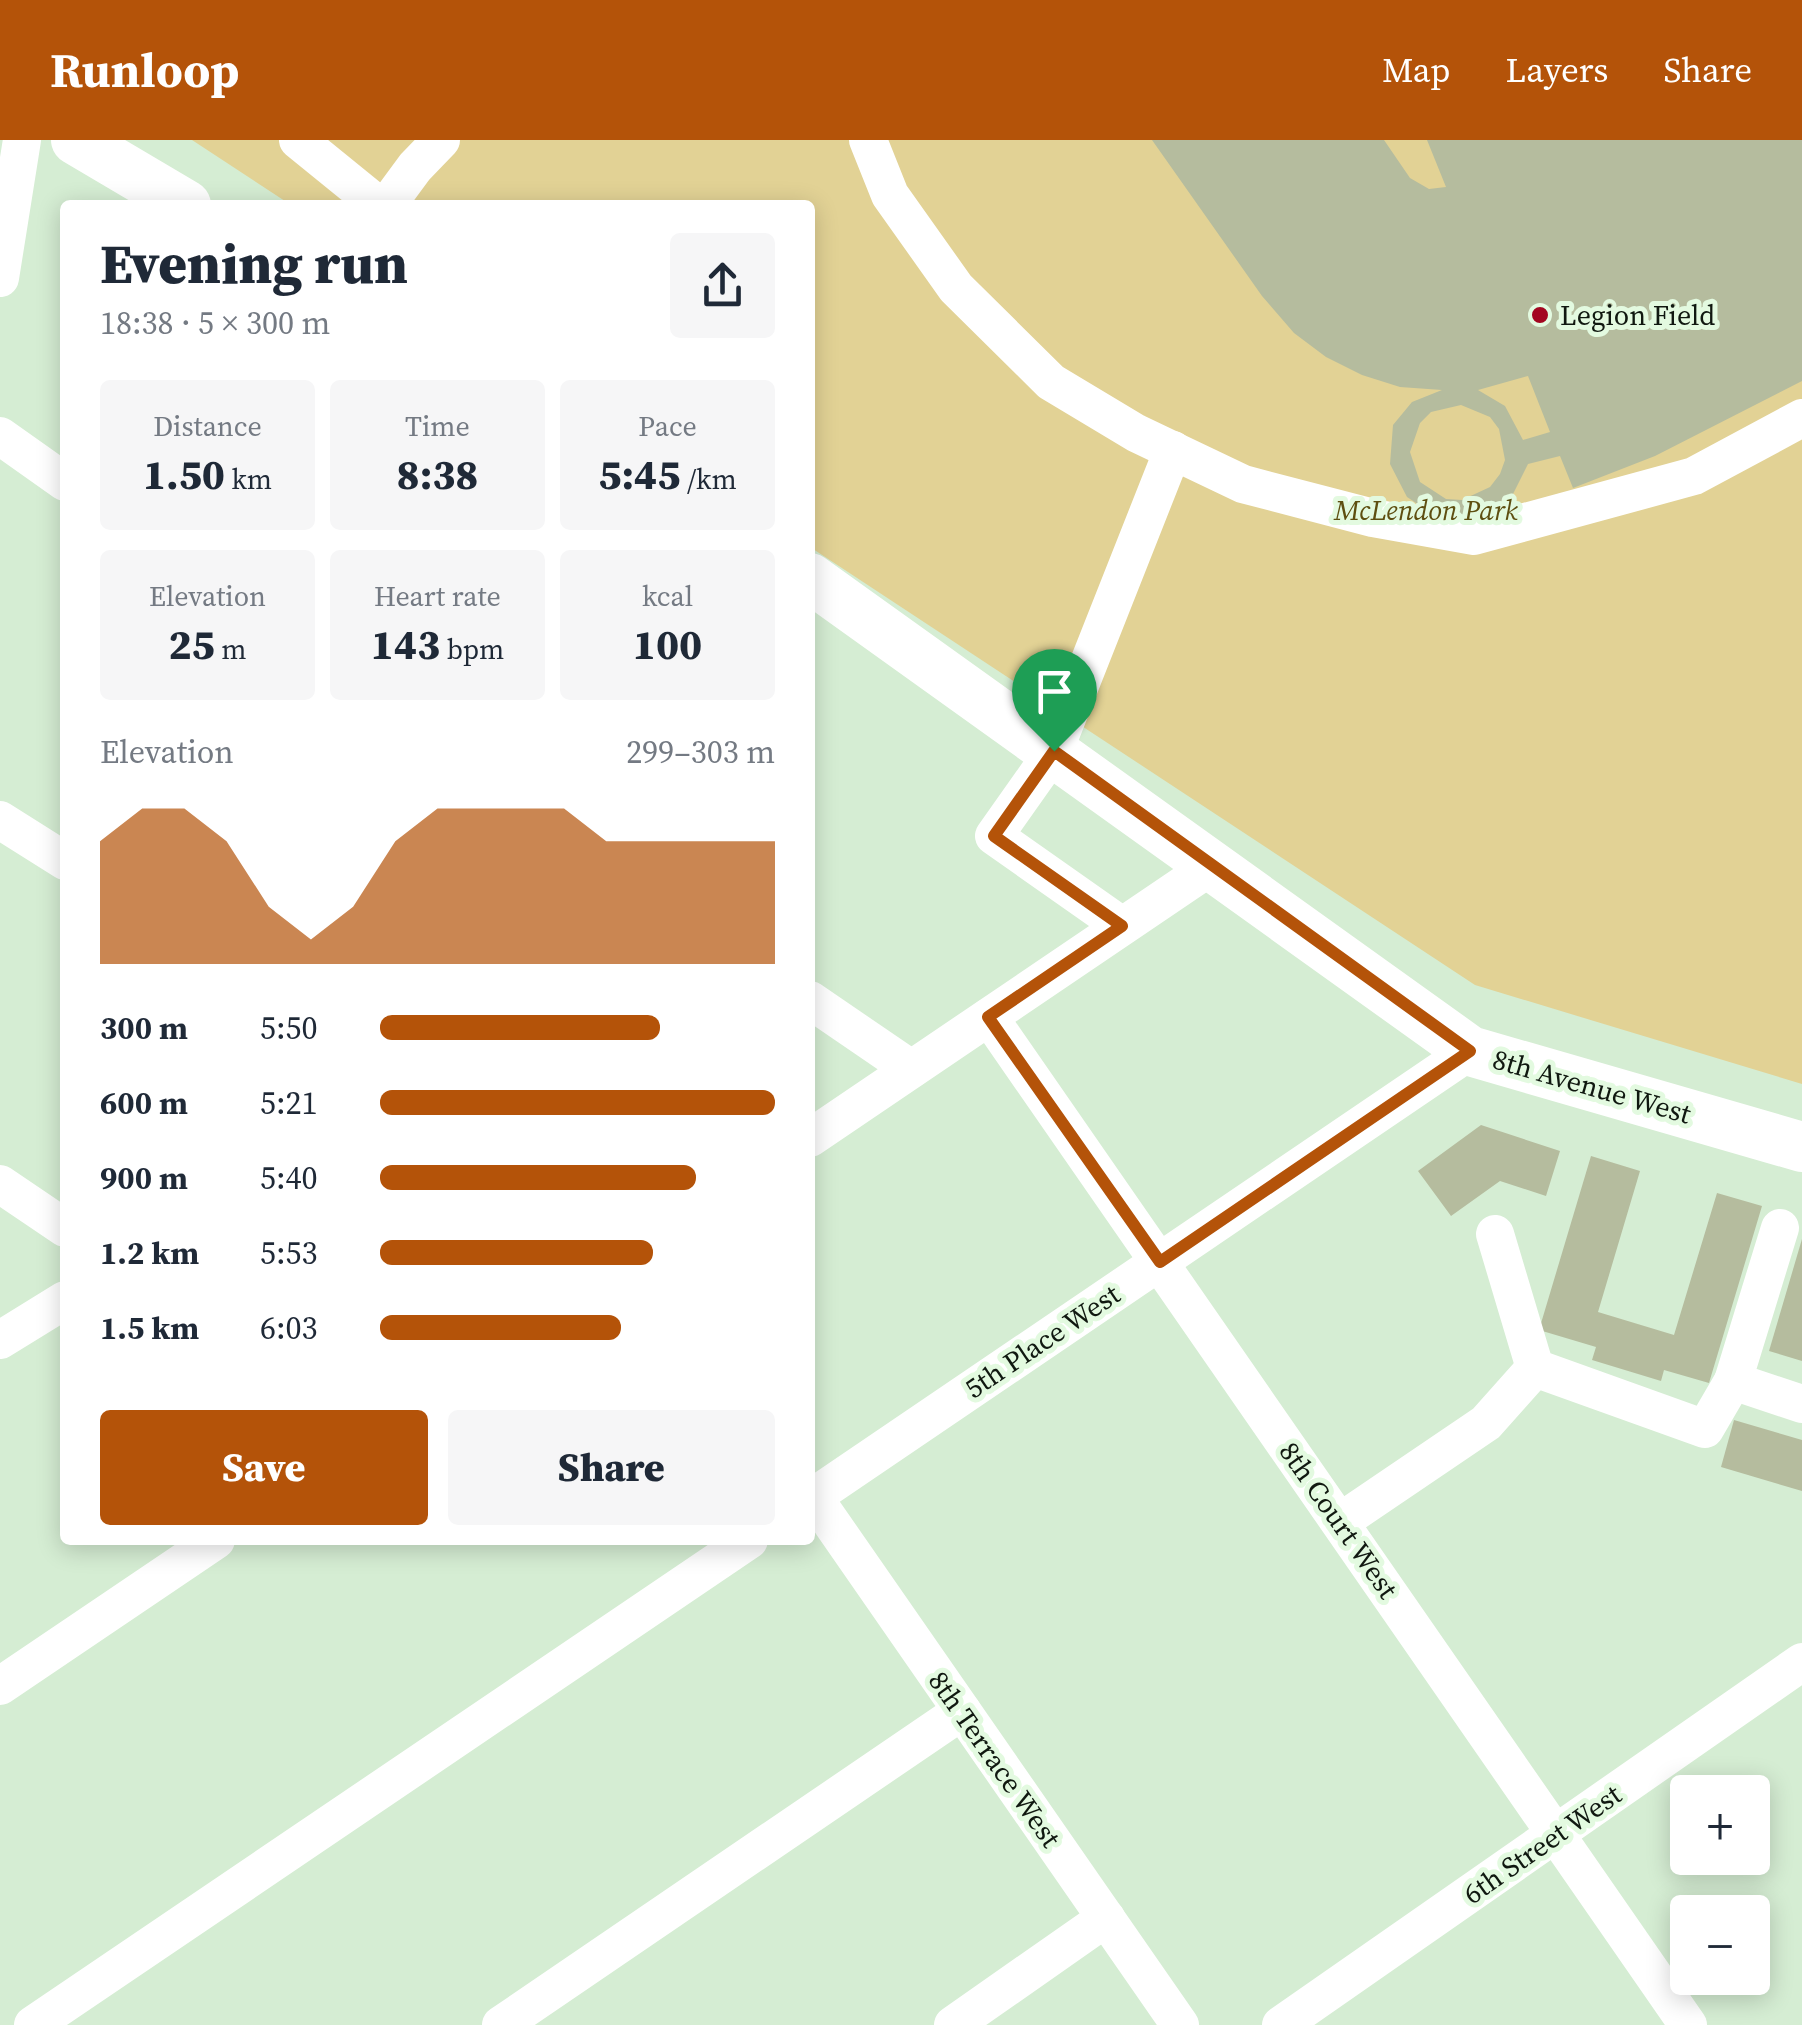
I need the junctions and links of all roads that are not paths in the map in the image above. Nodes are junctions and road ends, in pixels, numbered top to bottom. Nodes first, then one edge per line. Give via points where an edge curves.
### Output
1 (22, 140) edge
2 (76, 140) edge
3 (298, 140) edge
4 (440, 140) edge
5 (868, 140) edge
6 (178, 200) edge
7 (372, 200) edge
8 (391, 200) edge
9 (0, 278) edge
10 (1802, 418) edge
11 (0, 436) edge
12 (1173, 450) junction
13 (60, 478) edge
14 (815, 582) edge
15 (1054, 751) junction
16 (0, 820) edge
17 (60, 859) edge
18 (1213, 865) junction
19 (1122, 926) junction
20 (815, 1003) edge
21 (988, 1017) junction
22 (1470, 1051) junction
23 (911, 1069) junction
24 (815, 1135) edge
25 (1802, 1148) edge
26 (0, 1184) edge
27 (60, 1225) edge
28 (1780, 1228) dead end
29 (1496, 1234) dead end
30 (1160, 1262) junction
31 (60, 1303) edge
32 (0, 1340) edge
33 (1535, 1368) junction
34 (1733, 1380) junction
35 (1802, 1404) edge
36 (815, 1493) edge
37 (815, 1502) edge
38 (1340, 1522) junction
39 (209, 1545) edge
40 (742, 1545) edge
41 (1802, 1662) edge
42 (0, 1686) edge
43 (962, 1711) junction
44 (1556, 1834) junction
45 (1106, 1918) junction
46 (33, 2025) edge
47 (501, 2025) edge
48 (952, 2025) edge
49 (1180, 2025) edge
50 (1281, 2025) edge
51 (1688, 2025) edge

1 - 9 street
2 - 6 main road
3 - 7 street
4 - 8 street
5 - 12 street via 890,195 956,288 1051,382
10 - 12 street via 1694,476 1474,536 1243,484
11 - 13 street
12 - 15 street
14 - 15 main road, 8th Avenue West
15 - 18 main road, 8th Avenue West
15 - 19 street via 994,836
16 - 17 street
18 - 19 street
18 - 22 main road, 8th Avenue West
19 - 21 street
20 - 23 street
21 - 23 street
21 - 30 street, 8th Court West
22 - 25 main road, 8th Avenue West
22 - 30 street, 5th Place West
23 - 24 street
26 - 27 street
28 - 34 street
29 - 33 street
30 - 36 street, 5th Place West
30 - 38 street, 8th Court West
31 - 32 street
33 - 34 street via 1705,1429
33 - 38 street via 1486,1423
34 - 35 street
37 - 43 street, 8th Terrace West
38 - 44 street, 8th Court West
39 - 42 street
40 - 46 street
41 - 44 street, 6th Street West
43 - 45 street, 8th Terrace West
43 - 47 street
44 - 50 street, 6th Street West
44 - 51 street, 8th Court West
45 - 48 street
45 - 49 street, 8th Terrace West

